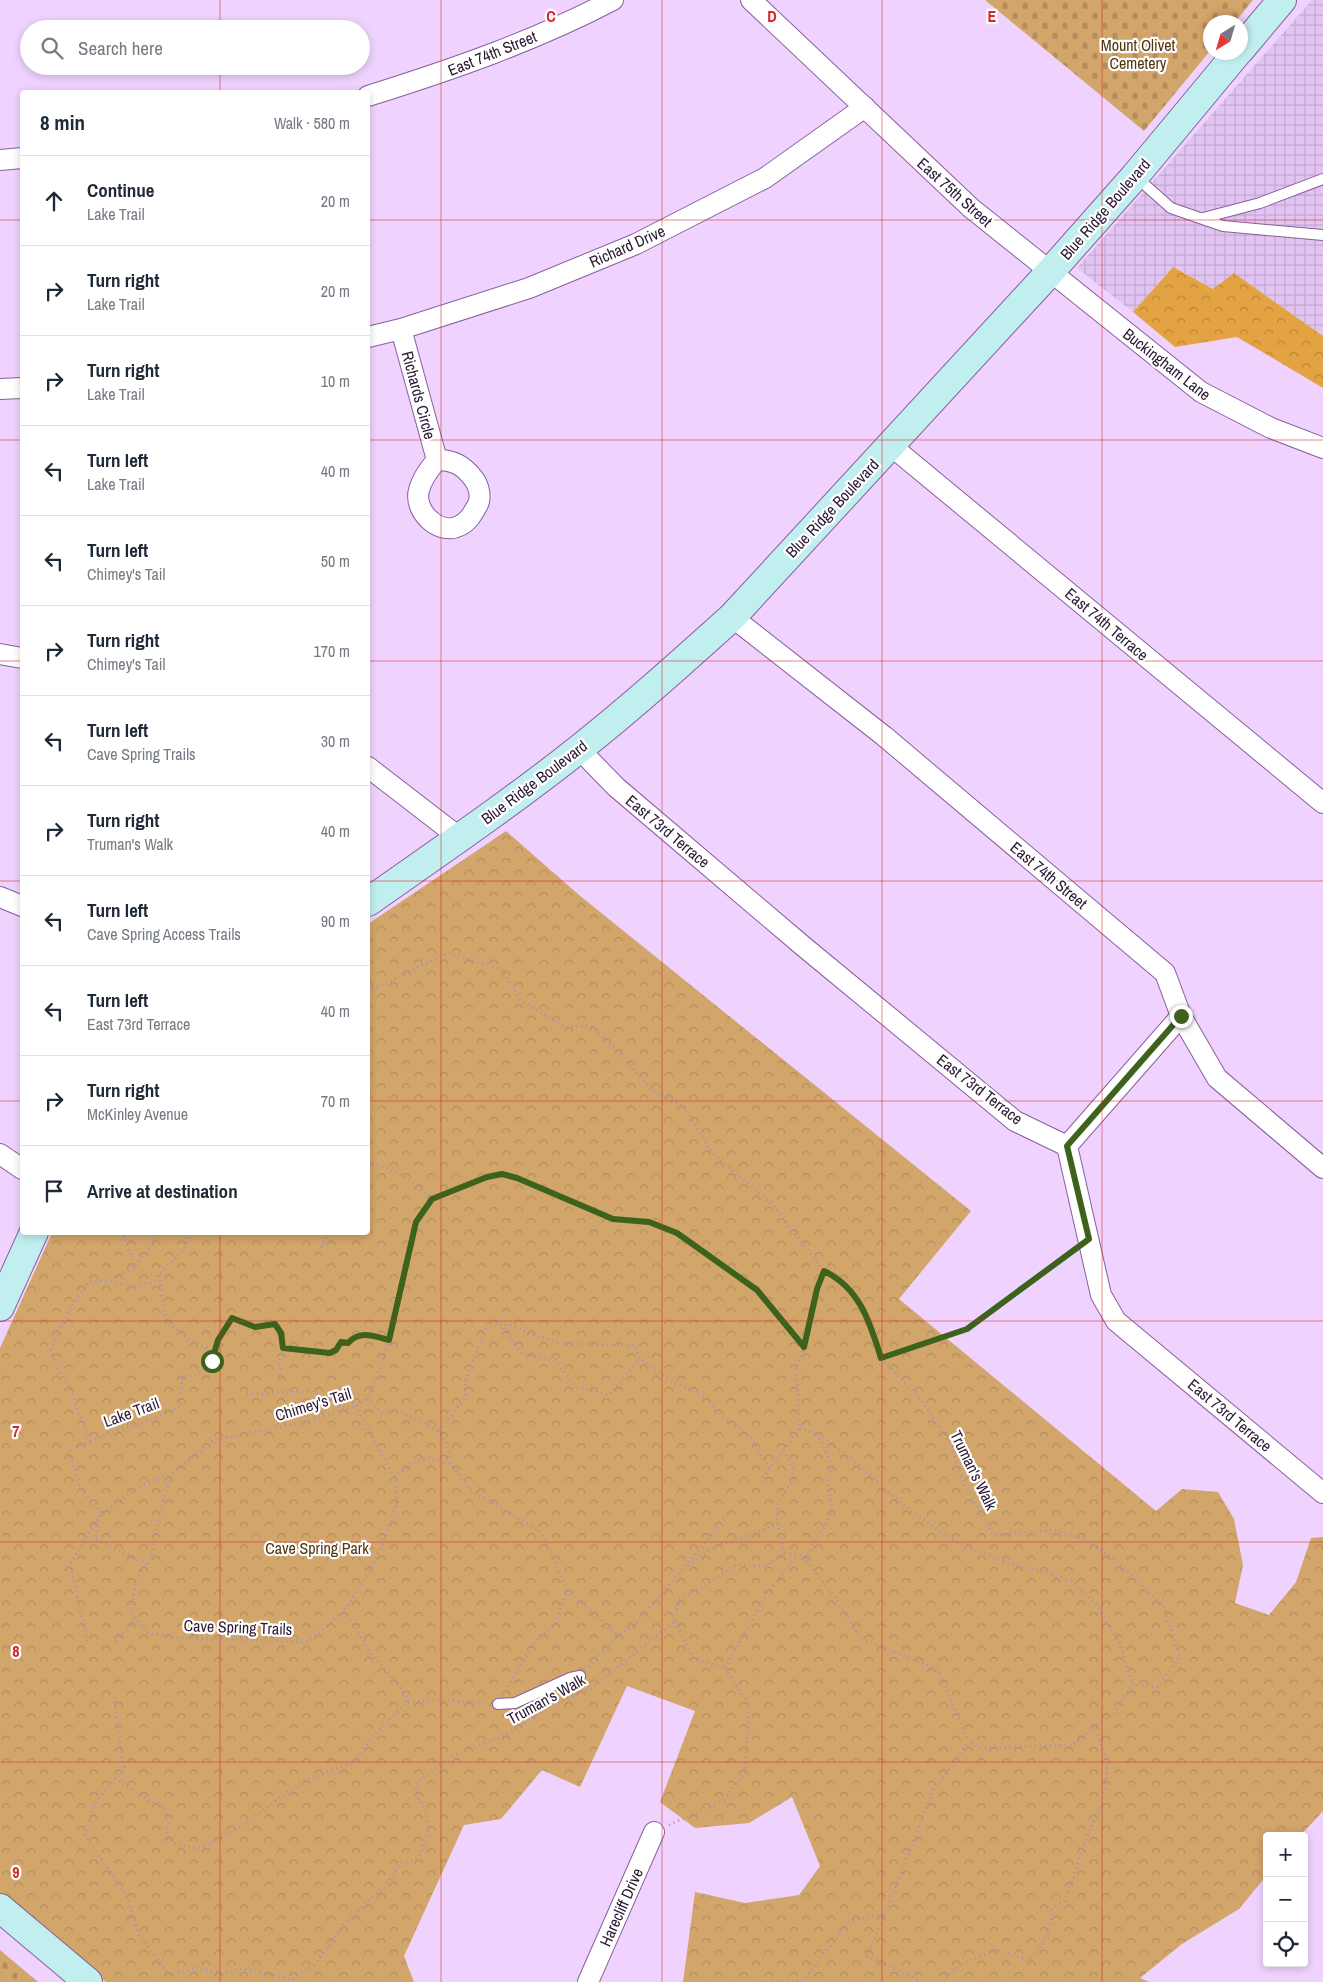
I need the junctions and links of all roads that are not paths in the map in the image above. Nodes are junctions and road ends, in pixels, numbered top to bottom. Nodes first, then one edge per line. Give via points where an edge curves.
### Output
1 (613, 0) edge
2 (751, 0) edge
3 (1282, 0) edge
4 (1248, 40) edge
5 (1232, 60) edge
6 (370, 95) edge
7 (865, 107) junction
8 (20, 158) edge
9 (0, 160) edge
10 (1135, 176) junction
11 (1323, 179) edge
12 (1202, 219) junction
13 (1323, 235) edge
14 (1050, 272) junction
15 (402, 329) junction
16 (370, 337) edge
17 (20, 388) edge
18 (0, 389) edge
19 (890, 445) junction
20 (1323, 448) edge
21 (437, 460) dead end
22 (732, 618) junction
23 (0, 654) edge
24 (20, 658) edge
25 (579, 749) junction
26 (370, 769) edge
27 (1323, 803) edge
28 (460, 838) junction
29 (0, 897) edge
30 (370, 901) edge
31 (20, 905) edge
32 (1181, 1016) junction
33 (1067, 1146) junction
34 (0, 1154) edge
35 (20, 1168) edge
36 (1323, 1168) edge
37 (33, 1235) edge
38 (0, 1306) edge
39 (1323, 1493) edge
40 (580, 1676) road end
41 (498, 1704) road end
42 (654, 1832) road end
43 (0, 1908) edge
44 (88, 1982) edge
45 (588, 1982) edge

1 - 6 street, East 74th Street via 583,16 457,68
2 - 7 street
3 - 4 main road, Blue Ridge Boulevard
5 - 10 main road, Blue Ridge Boulevard
7 - 14 street, East 75th Street via 971,208
7 - 15 street, Richard Drive via 765,178 636,244 529,288
8 - 9 street
10 - 12 lane via 1171,208
10 - 14 main road, Blue Ridge Boulevard
11 - 12 lane via 1260,204
12 - 13 lane via 1223,226
14 - 19 main road, Blue Ridge Boulevard
14 - 20 street, Buckingham Lane via 1206,395 1271,428
15 - 16 street, Richard Drive
15 - 21 street, Richards Circle
17 - 18 street
19 - 22 main road, Blue Ridge Boulevard
19 - 27 street, East 74th Terrace
22 - 25 main road, Blue Ridge Boulevard
22 - 32 street, East 74th Street via 884,736 1165,973
23 - 24 street
25 - 28 main road, Blue Ridge Boulevard
25 - 33 street, East 73rd Terrace via 616,787 1015,1121
26 - 28 street
28 - 30 main road, Blue Ridge Boulevard
29 - 31 street
32 - 33 street
32 - 36 street, East 74th Street via 1216,1078
33 - 39 street, East 73rd Terrace via 1101,1295 1116,1321
34 - 35 street
37 - 38 main road
40 - 41 lane via 515,1703
42 - 45 street, Harecliff Drive
43 - 44 main road

